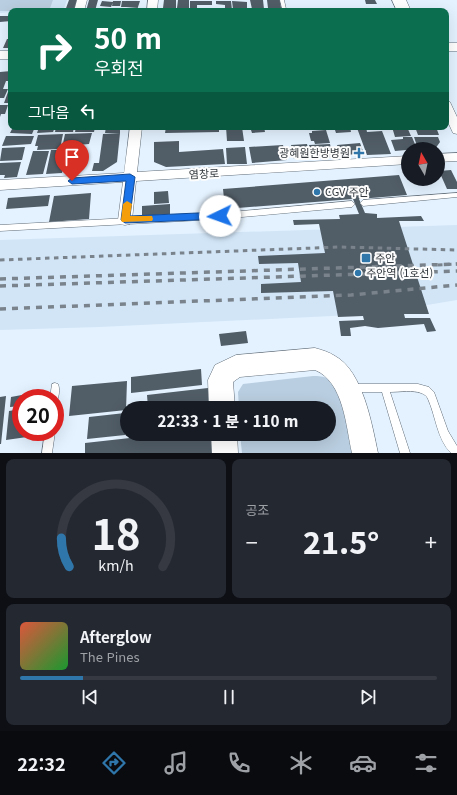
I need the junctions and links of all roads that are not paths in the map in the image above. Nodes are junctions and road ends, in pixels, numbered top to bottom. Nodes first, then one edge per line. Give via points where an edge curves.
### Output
1 (282, 0) edge
2 (284, 8) dead end
3 (449, 112) edge
4 (136, 130) edge
5 (457, 130) edge
6 (457, 157) edge
7 (445, 158) edge
8 (401, 160) edge
9 (130, 177) junction
10 (0, 186) edge
11 (457, 195) edge
12 (363, 203) dead end
13 (352, 204) dead end
14 (125, 220) junction
15 (0, 228) edge
16 (347, 388) junction
17 (385, 389) junction
18 (222, 401) edge
19 (49, 441) edge
20 (224, 441) edge
21 (457, 452) edge
22 (47, 453) edge
23 (225, 453) edge
24 (365, 453) edge
25 (405, 453) edge

1 - 2 lane
3 - 5 street
4 - 9 street
6 - 7 street
8 - 9 street, 염창로
9 - 10 street, 염창로
9 - 14 street
11 - 12 lane
13 - 14 lane via 220,216
14 - 15 lane
16 - 17 lane
16 - 18 main road via 344,379 334,369 324,361 315,359 236,366 224,373 220,380
16 - 24 main road
17 - 21 lane via 426,390 431,395 450,447
17 - 25 lane
19 - 22 lane
20 - 23 main road

